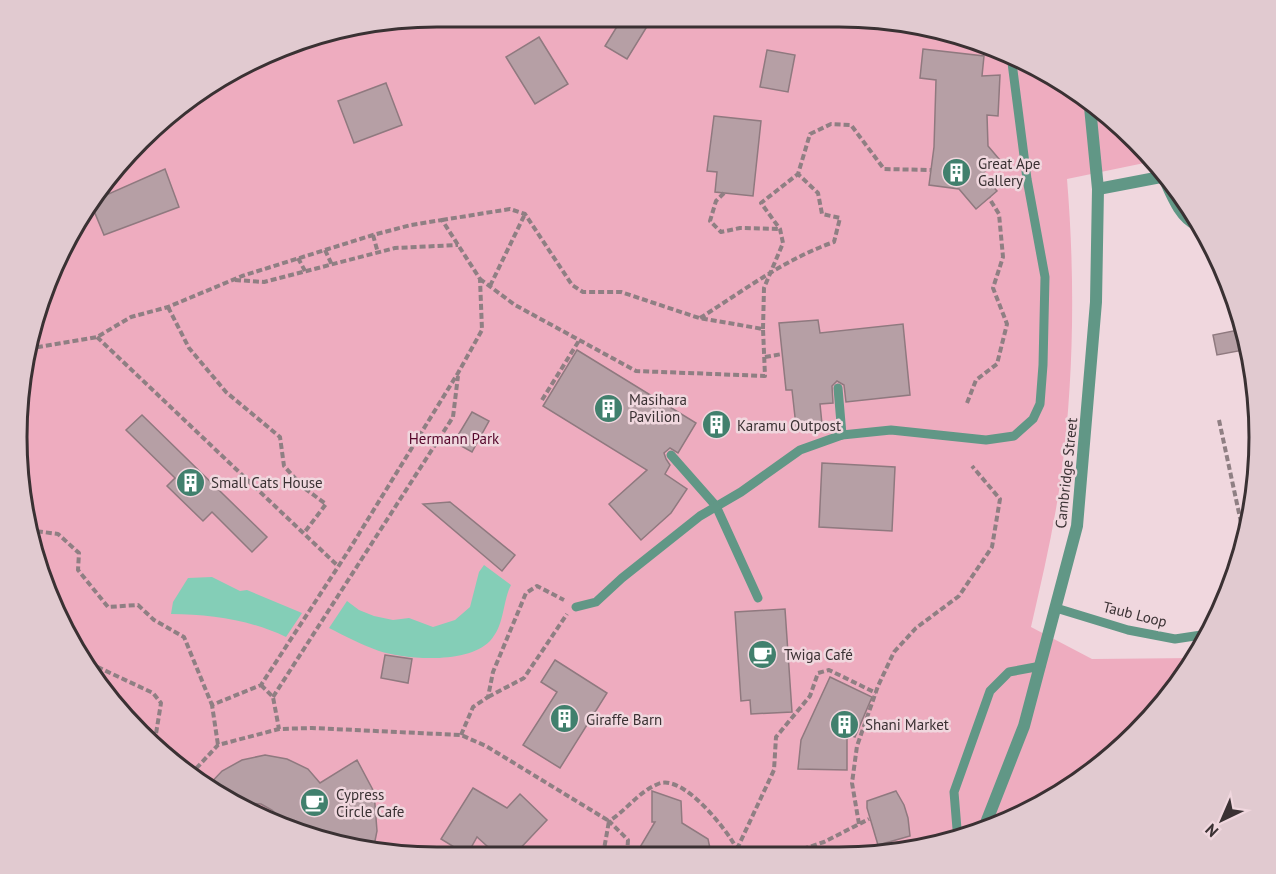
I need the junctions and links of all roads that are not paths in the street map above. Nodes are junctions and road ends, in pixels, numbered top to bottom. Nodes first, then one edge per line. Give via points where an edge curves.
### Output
1 (1012, 65) edge
2 (1091, 113) edge
3 (1157, 178) edge
4 (1098, 189) junction
5 (1172, 197) edge
6 (1187, 220) edge
7 (838, 388) dead end
8 (842, 435) junction
9 (671, 455) dead end
10 (716, 506) junction
11 (759, 598) dead end
12 (576, 607) road end
13 (1056, 608) junction
14 (1197, 636) edge
15 (1041, 666) junction
16 (988, 819) edge
17 (957, 829) edge

1 - 8 lane via 1045,277 1040,404 1034,419 1014,436 986,440 891,430
2 - 4 street, Cambridge Street
3 - 4 street
4 - 13 street, Cambridge Street via 1096,302 1077,526
5 - 6 lane
7 - 8 lane
8 - 10 lane via 800,450
9 - 10 lane
10 - 11 lane
10 - 12 lane via 596,602
13 - 14 lane, Taub Loop via 1128,630 1176,639
13 - 15 street, Cambridge Street
15 - 16 street, Cambridge Street via 1024,726
15 - 17 lane via 1009,672 990,691 954,792

